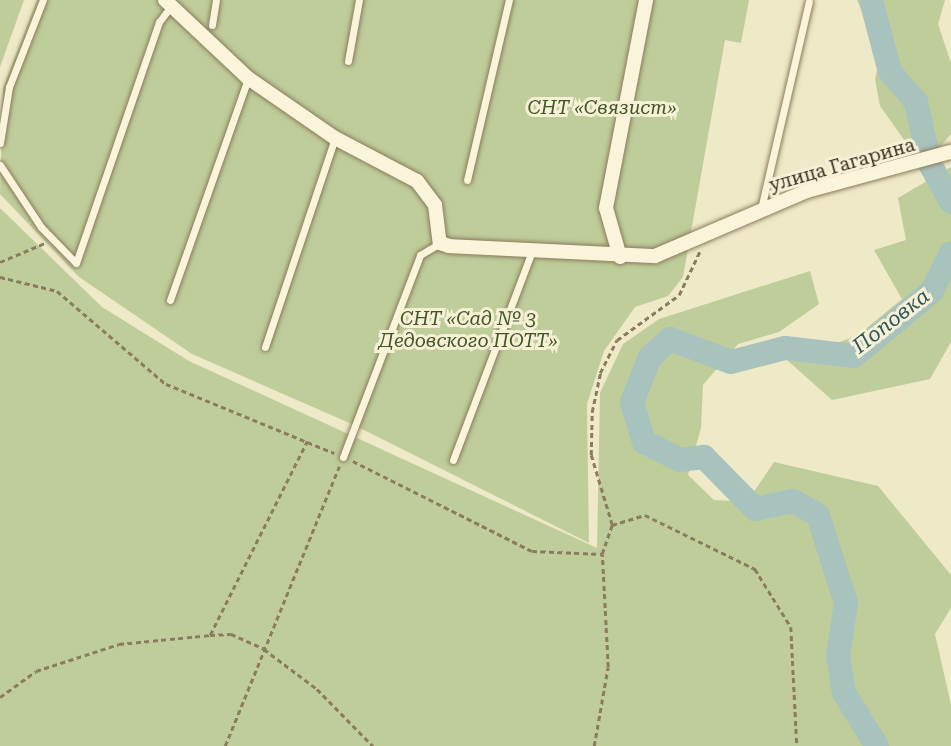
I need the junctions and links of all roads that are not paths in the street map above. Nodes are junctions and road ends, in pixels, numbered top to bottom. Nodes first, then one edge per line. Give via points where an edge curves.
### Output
1 (43, 0) edge
2 (216, 0) edge
3 (359, 0) edge
4 (509, 0) edge
5 (646, 0) edge
6 (809, 1) edge
7 (168, 3) edge
8 (212, 25) dead end
9 (348, 61) dead end
10 (248, 78) junction
11 (335, 138) junction
12 (0, 143) edge
13 (951, 152) edge
14 (0, 164) edge
15 (467, 180) dead end
16 (761, 209) junction
17 (440, 243) junction
18 (531, 251) junction
19 (620, 257) junction
20 (170, 300) dead end
21 (265, 347) dead end
22 (343, 457) road end
23 (453, 460) dead end

1 - 12 lane via 9,86
2 - 8 lane
3 - 9 lane
4 - 15 lane
5 - 19 street via 606,208
6 - 16 lane
7 - 10 street
7 - 14 lane via 76,262 52,238
10 - 11 street
10 - 20 lane
11 - 17 street via 429,191
11 - 21 lane
13 - 16 street, улица Гагарина
16 - 19 street, улица Гагарина via 708,237 655,256
17 - 18 street, улица Гагарина
17 - 22 lane via 420,255
18 - 19 street, улица Гагарина
18 - 23 lane

